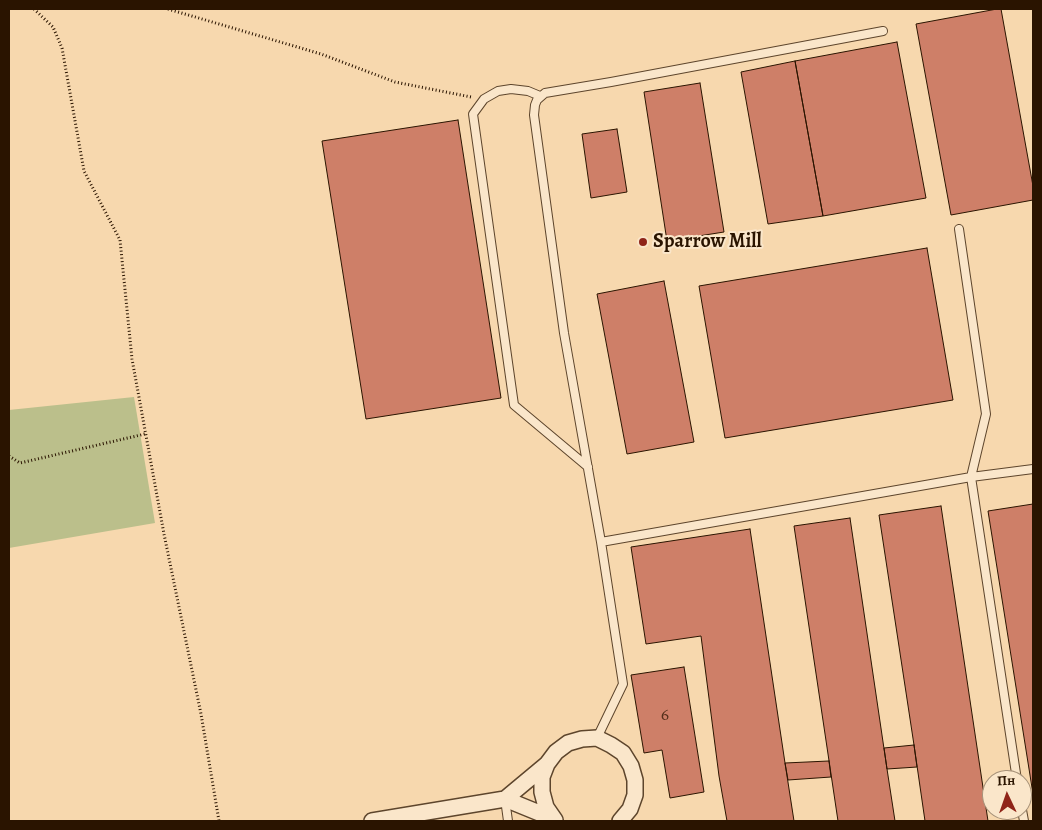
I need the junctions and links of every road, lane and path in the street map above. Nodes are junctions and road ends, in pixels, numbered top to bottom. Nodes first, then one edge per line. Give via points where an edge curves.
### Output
1 (34, 9) edge
2 (168, 9) edge
3 (883, 31) dead end
4 (540, 96) junction
5 (484, 99) junction
6 (959, 229) dead end
7 (145, 434) junction
8 (9, 456) edge
9 (588, 467) junction
10 (1033, 469) edge
11 (972, 478) junction
12 (601, 542) junction
13 (597, 738) junction
14 (547, 764) junction
15 (1016, 770) edge
16 (504, 799) junction
17 (556, 820) edge
18 (219, 821) edge
19 (372, 821) edge
20 (508, 821) edge
21 (620, 821) edge

1 - 7 path via 53,27 62,48 84,171 120,240 132,359
2 - 5 path via 321,54 395,82
3 - 4 lane via 545,92
4 - 5 lane via 512,89 498,91
4 - 9 lane via 535,105 536,125 564,333
5 - 9 lane via 473,114 514,405
6 - 11 lane via 986,414
7 - 8 path via 20,463
7 - 18 path via 202,714
9 - 12 lane
10 - 11 lane
11 - 12 lane
11 - 15 lane
12 - 13 lane via 622,684
13 - 14 street via 568,743
13 - 21 street via 623,754 636,780 630,808
14 - 16 street
14 - 17 street via 542,777 542,792 546,807
16 - 17 street
16 - 19 street
16 - 20 lane

